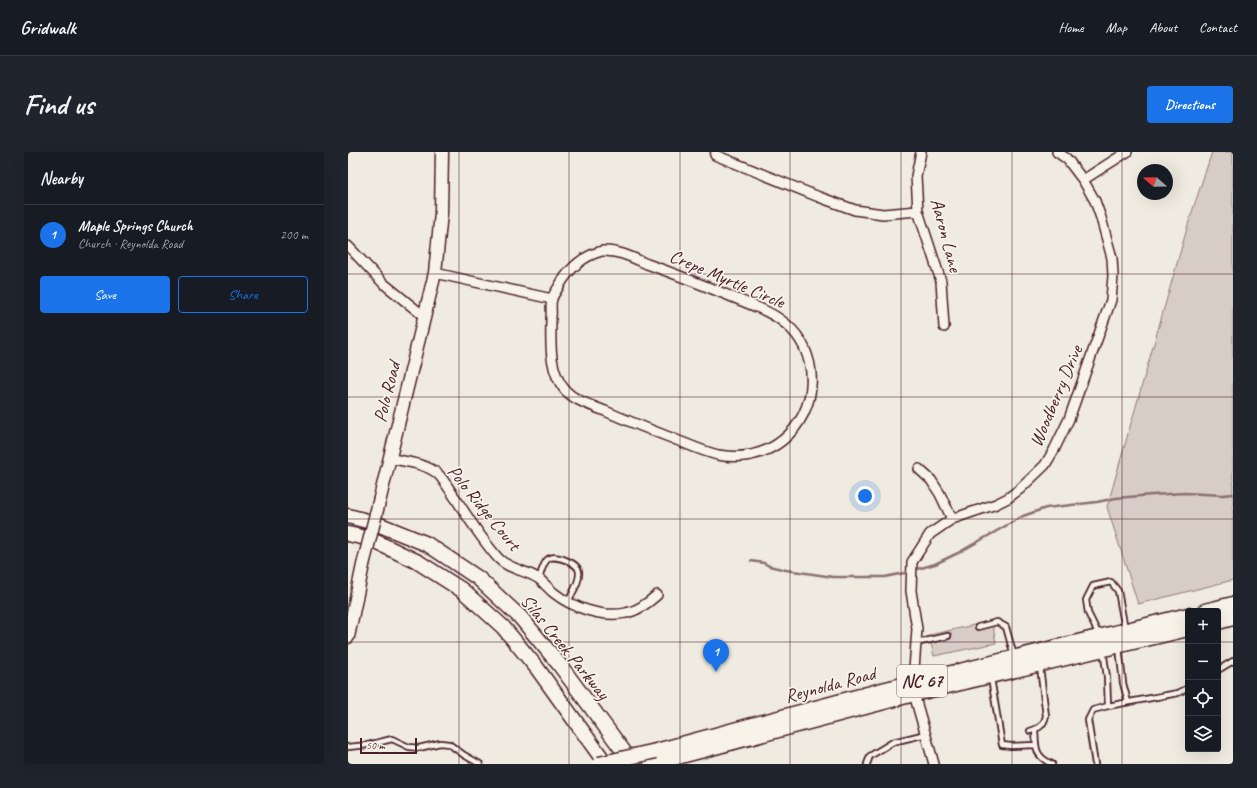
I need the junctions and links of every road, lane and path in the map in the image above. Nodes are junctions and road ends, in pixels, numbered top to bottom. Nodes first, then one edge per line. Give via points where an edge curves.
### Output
1 (442, 152) edge
2 (921, 152) edge
3 (1057, 152) edge
4 (1126, 152) edge
5 (715, 155) dead end
6 (1083, 180) junction
7 (918, 211) junction
8 (348, 246) edge
9 (435, 273) junction
10 (552, 299) junction
11 (425, 317) junction
12 (944, 327) dead end
13 (389, 458) junction
14 (919, 469) dead end
15 (348, 516) edge
16 (952, 518) junction
17 (348, 534) edge
18 (539, 579) junction
19 (657, 595) dead end
20 (568, 602) junction
21 (1233, 604) edge
22 (1217, 608) edge
23 (1185, 616) edge
24 (1233, 618) edge
25 (1221, 621) edge
26 (978, 627) dead end
27 (1185, 629) edge
28 (948, 636) dead end
29 (1120, 636) junction
30 (348, 637) edge
31 (916, 643) junction
32 (1101, 643) junction
33 (1014, 658) junction
34 (1233, 661) edge
35 (1040, 664) junction
36 (1221, 668) edge
37 (990, 676) junction
38 (914, 688) junction
39 (1185, 690) edge
40 (1128, 702) junction
41 (1108, 706) junction
42 (1035, 729) junction
43 (1030, 731) dead end
44 (926, 734) junction
45 (1036, 745) junction
46 (348, 747) edge
47 (656, 759) edge
48 (932, 763) edge
49 (1050, 763) edge
50 (480, 764) edge
51 (599, 764) edge
52 (606, 764) edge
53 (633, 764) edge
54 (867, 764) edge
55 (1095, 764) edge

1 - 9 main road, Polo Road via 441,212
2 - 7 street, Aaron Lane via 916,176
3 - 6 street, Woodberry Drive via 1067,159
4 - 6 street
5 - 7 street via 855,210 883,214
6 - 16 street, Woodberry Drive via 1095,202 1107,234 1112,258 1113,290 1112,300 1063,435 1044,464 1008,498
7 - 12 street, Aaron Lane via 941,281
8 - 11 street via 382,283
9 - 10 street
9 - 11 main road, Polo Road
10 - 10 street, Crepe Myrtle Circle via 554,365 562,385 580,401 723,456 751,455 777,444 791,434 805,414 812,380 804,346 781,320 760,308 669,271 610,251 595,253 580,261 565,276
11 - 13 main road, Polo Road
13 - 18 street, Polo Ridge Court via 423,465 437,474 500,560
13 - 30 main road, Polo Road, bridge
14 - 16 street via 931,480
15 - 53 main road, Silas Creek Parkway via 375,523 427,544 478,578 521,618 559,664
16 - 31 street, Woodberry Drive via 930,534 912,562 911,591 917,629
17 - 52 main road, Silas Creek Parkway via 370,539 418,562 468,595 503,627 537,668
18 - 20 street, Polo Ridge Court
18 - 20 lane via 546,560 551,557 564,559 577,566 580,571 579,578
19 - 20 street, Polo Ridge Court via 636,610 626,613 597,612
21 - 22 main road
23 - 29 main road, Reynolda Road / NC 67
24 - 25 main road
26 - 33 lane via 997,622 1006,627
27 - 29 main road, Reynolda Road / NC 67
28 - 31 lane
29 - 32 main road, Reynolda Road / NC 67
29 - 32 lane via 1118,591 1111,582 1093,586 1086,600 1088,613
29 - 40 lane via 1123,684
31 - 38 street, Woodberry Drive
32 - 33 main road, Reynolda Road / NC 67
32 - 35 main road, Reynolda Road / NC 67
32 - 41 lane via 1107,677
33 - 38 main road, Reynolda Road / NC 67
34 - 36 lane
35 - 37 main road, Reynolda Road / NC 67
35 - 42 lane via 1046,716 1044,724
37 - 38 main road, Reynolda Road / NC 67
37 - 45 lane via 1002,745
38 - 44 street
38 - 47 main road, Reynolda Road / NC 67
39 - 40 lane
40 - 41 lane
41 - 55 lane via 1093,710 1088,720
42 - 43 lane
42 - 45 lane
44 - 48 street
44 - 54 lane via 893,742 870,756
45 - 49 lane via 1038,754
46 - 50 lane via 392,739 418,748 440,743 449,744
47 - 51 main road, Reynolda Road / NC 67, bridge

